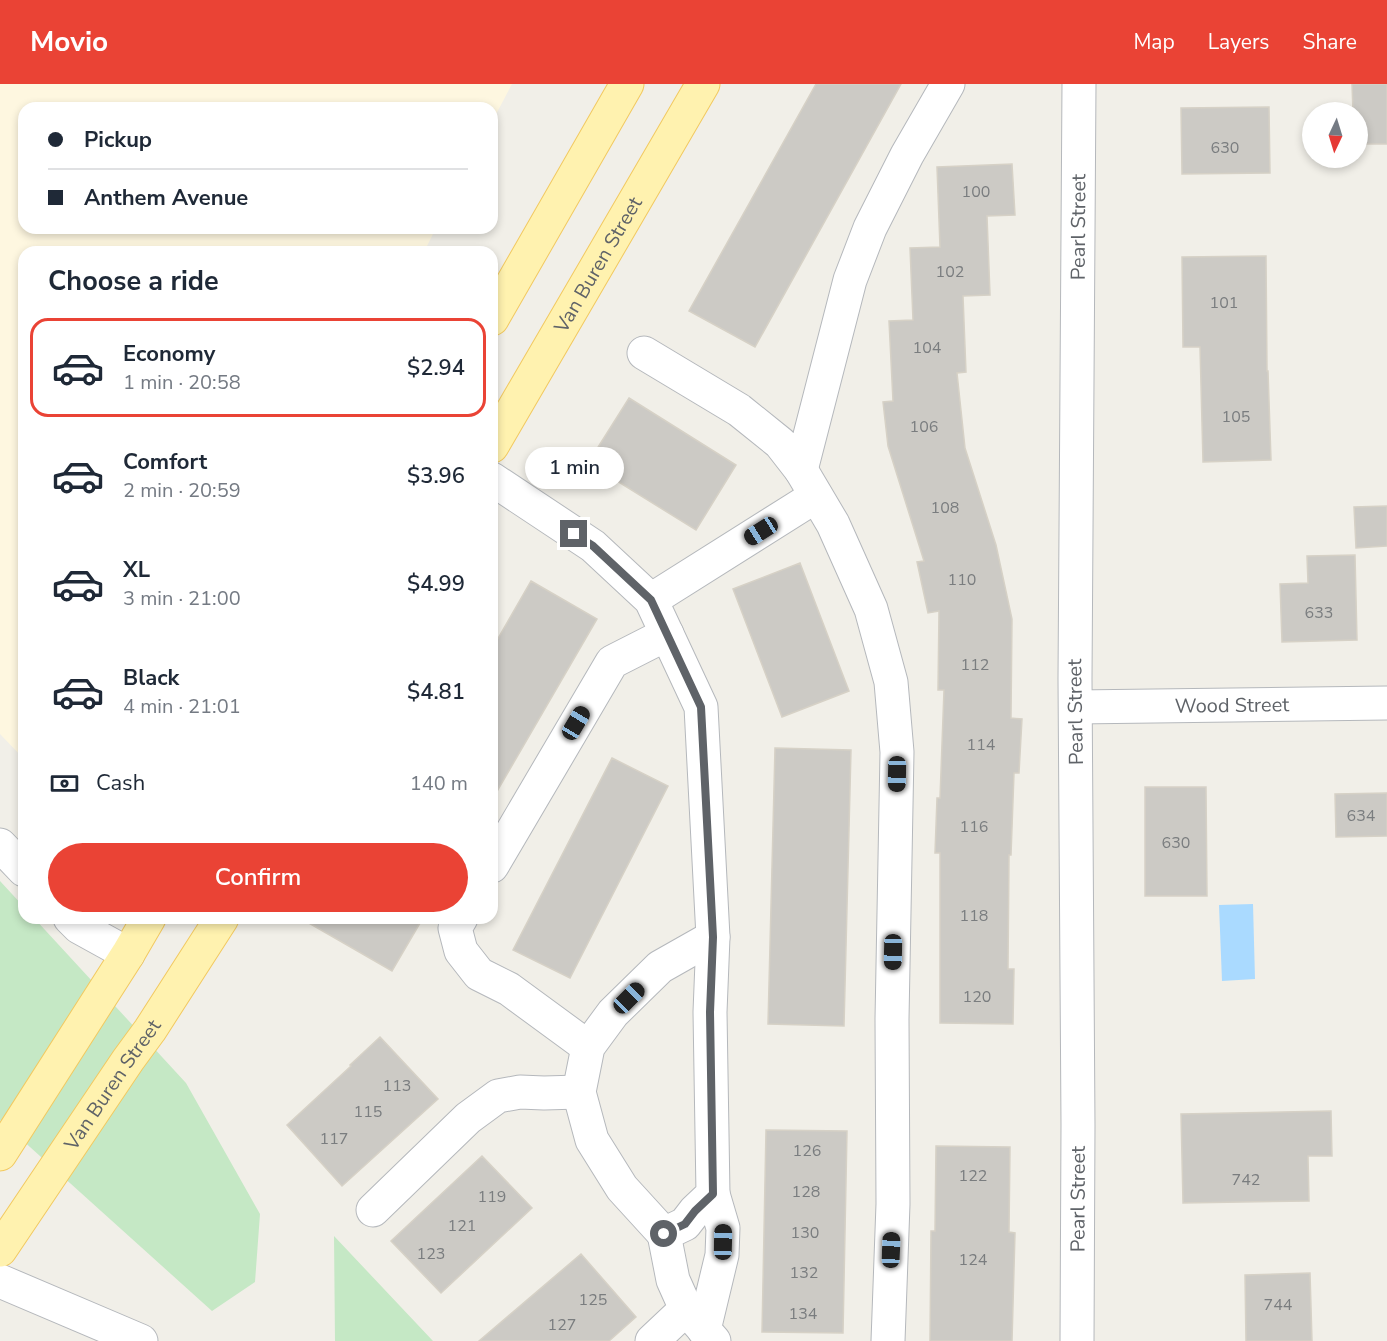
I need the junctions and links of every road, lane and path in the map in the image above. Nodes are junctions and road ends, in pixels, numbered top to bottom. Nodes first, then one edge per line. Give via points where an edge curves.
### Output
1 (627, 84) edge
2 (703, 84) edge
3 (948, 84) edge
4 (1079, 84) edge
5 (498, 309) edge
6 (644, 353) dead end
7 (498, 436) edge
8 (498, 483) edge
9 (809, 483) junction
10 (651, 600) junction
11 (667, 634) junction
12 (1387, 704) edge
13 (1076, 707) junction
14 (0, 845) edge
15 (498, 856) edge
16 (18, 864) edge
17 (76, 924) edge
18 (146, 924) edge
19 (218, 924) edge
20 (457, 924) edge
21 (713, 937) junction
22 (128, 954) junction
23 (588, 1047) junction
24 (579, 1092) junction
25 (1, 1151) edge
26 (713, 1194) junction
27 (374, 1210) dead end
28 (664, 1234) junction
29 (0, 1250) edge
30 (0, 1281) edge
31 (701, 1326) edge
32 (141, 1341) edge
33 (652, 1341) edge
34 (888, 1341) edge
35 (1077, 1341) edge

1 - 5 main road
2 - 7 main road, Van Buren Street
3 - 9 street via 891,186 850,280
4 - 13 street, Pearl Street
6 - 9 street via 739,410 780,443
8 - 10 street via 593,546
9 - 10 street
9 - 34 street via 833,524 871,609 891,682 897,752
10 - 11 street
11 - 15 street via 612,662
11 - 21 street via 701,707
12 - 13 street, Wood Street
13 - 35 street, Pearl Street
14 - 16 street
17 - 22 street
18 - 22 main road
19 - 29 main road, Van Buren Street
20 - 23 street via 461,951 480,974 509,989
21 - 23 street via 660,966 613,1013
21 - 26 street
22 - 25 main road
23 - 24 street
24 - 27 street via 498,1096 468,1118
24 - 28 street via 592,1140 622,1188
26 - 28 street via 685,1224
26 - 31 street via 723,1228 722,1255
28 - 31 street via 673,1280
30 - 32 street
31 - 33 street

